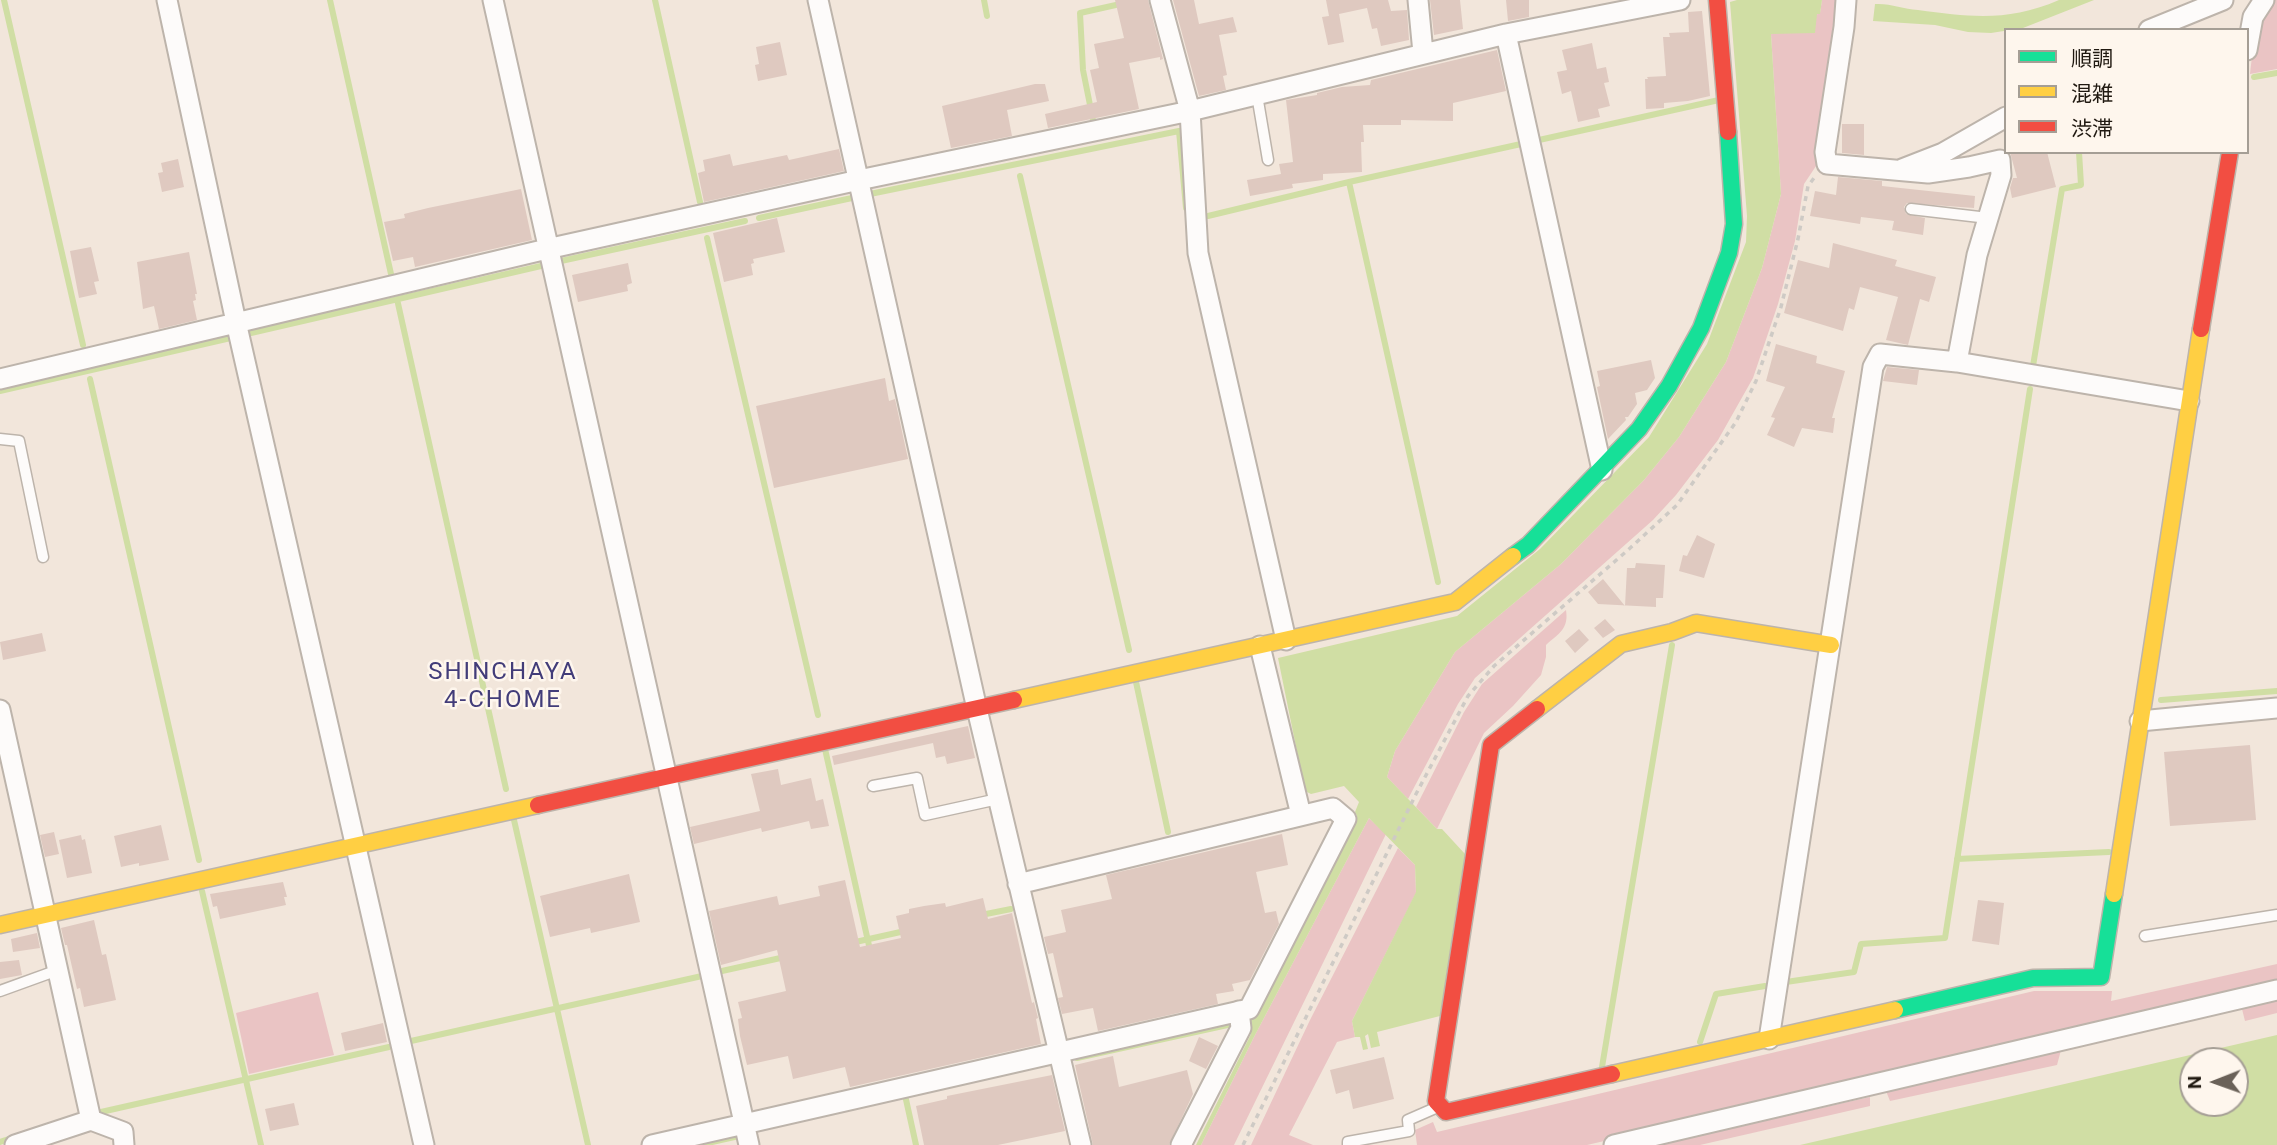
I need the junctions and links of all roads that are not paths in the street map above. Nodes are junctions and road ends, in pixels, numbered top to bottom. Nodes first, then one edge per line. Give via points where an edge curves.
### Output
1 (167, 0) edge
2 (493, 0) edge
3 (818, 0) edge
4 (1160, 0) edge
5 (1418, 0) edge
6 (1680, 0) edge
7 (1717, 0) edge
8 (1846, 0) edge
9 (2223, 0) edge
10 (2264, 0) edge
11 (2153, 28) edge
12 (1506, 34) junction
13 (2249, 39) edge
14 (1423, 52) junction
15 (1257, 95) junction
16 (1190, 111) junction
17 (2004, 118) edge
18 (2230, 154) edge
19 (1268, 160) dead end
20 (1898, 170) junction
21 (859, 180) junction
22 (1911, 209) dead end
23 (1988, 218) junction
24 (547, 249) junction
25 (236, 322) junction
26 (1957, 362) junction
27 (0, 379) edge
28 (2189, 401) junction
29 (0, 439) edge
30 (1602, 470) junction
31 (43, 558) dead end
32 (1286, 640) junction
33 (1831, 645) junction
34 (1260, 646) junction
35 (2277, 708) edge
36 (976, 709) junction
37 (0, 710) edge
38 (2140, 721) junction
39 (667, 776) junction
40 (873, 786) dead end
41 (998, 799) junction
42 (1301, 816) junction
43 (356, 844) junction
44 (1018, 884) junction
45 (45, 914) junction
46 (2277, 915) edge
47 (0, 925) edge
48 (2145, 936) dead end
49 (58, 970) junction
50 (2277, 990) edge
51 (0, 991) edge
52 (1239, 1011) junction
53 (1769, 1039) junction
54 (1057, 1052) junction
55 (1440, 1105) junction
56 (91, 1120) junction
57 (745, 1124) junction
58 (15, 1145) edge
59 (124, 1145) edge
60 (424, 1145) edge
61 (653, 1145) edge
62 (749, 1145) edge
63 (1081, 1145) edge
64 (1181, 1145) edge
65 (1348, 1145) edge
66 (1614, 1145) edge

1 - 25 street
2 - 24 street
3 - 21 street
4 - 16 street
5 - 14 street
6 - 12 street
7 - 30 street via 1734,224 1729,253 1701,328 1669,386
8 - 20 street via 1827,164
9 - 11 street
10 - 13 street via 2253,17
12 - 14 street
12 - 30 street
14 - 15 street
15 - 16 street
15 - 19 lane
16 - 21 street
16 - 32 street via 1198,253
17 - 20 street via 1943,153
18 - 28 street
20 - 23 street via 1928,173 2000,160 2001,175
21 - 24 street
21 - 36 street
22 - 23 lane
23 - 26 street
24 - 25 street
24 - 39 street
25 - 27 street
25 - 43 street
26 - 28 street
26 - 33 street via 1880,354 1873,367
28 - 38 street
29 - 31 lane via 19,440
30 - 32 street via 1528,545 1455,601
32 - 34 street
33 - 53 street
33 - 55 street via 1696,623 1621,644 1491,745 1436,1101
34 - 36 street
34 - 42 street
35 - 38 street
36 - 39 street
36 - 41 street
37 - 45 street
38 - 53 street via 2101,977 2034,978
39 - 43 street
39 - 57 street
40 - 41 lane via 917,778 925,815
41 - 44 street
42 - 44 street
42 - 52 street via 1333,808 1346,819 1249,1009
43 - 45 street
43 - 60 street
44 - 54 street
45 - 47 street
45 - 49 street
46 - 48 lane
49 - 51 lane
49 - 56 street
50 - 66 street
52 - 54 street
52 - 64 street via 1241,1028
53 - 55 street via 1446,1112
54 - 57 street
54 - 63 street
55 - 65 lane via 1408,1120 1409,1130
56 - 58 street
56 - 59 street via 124,1132
57 - 61 street
57 - 62 street

